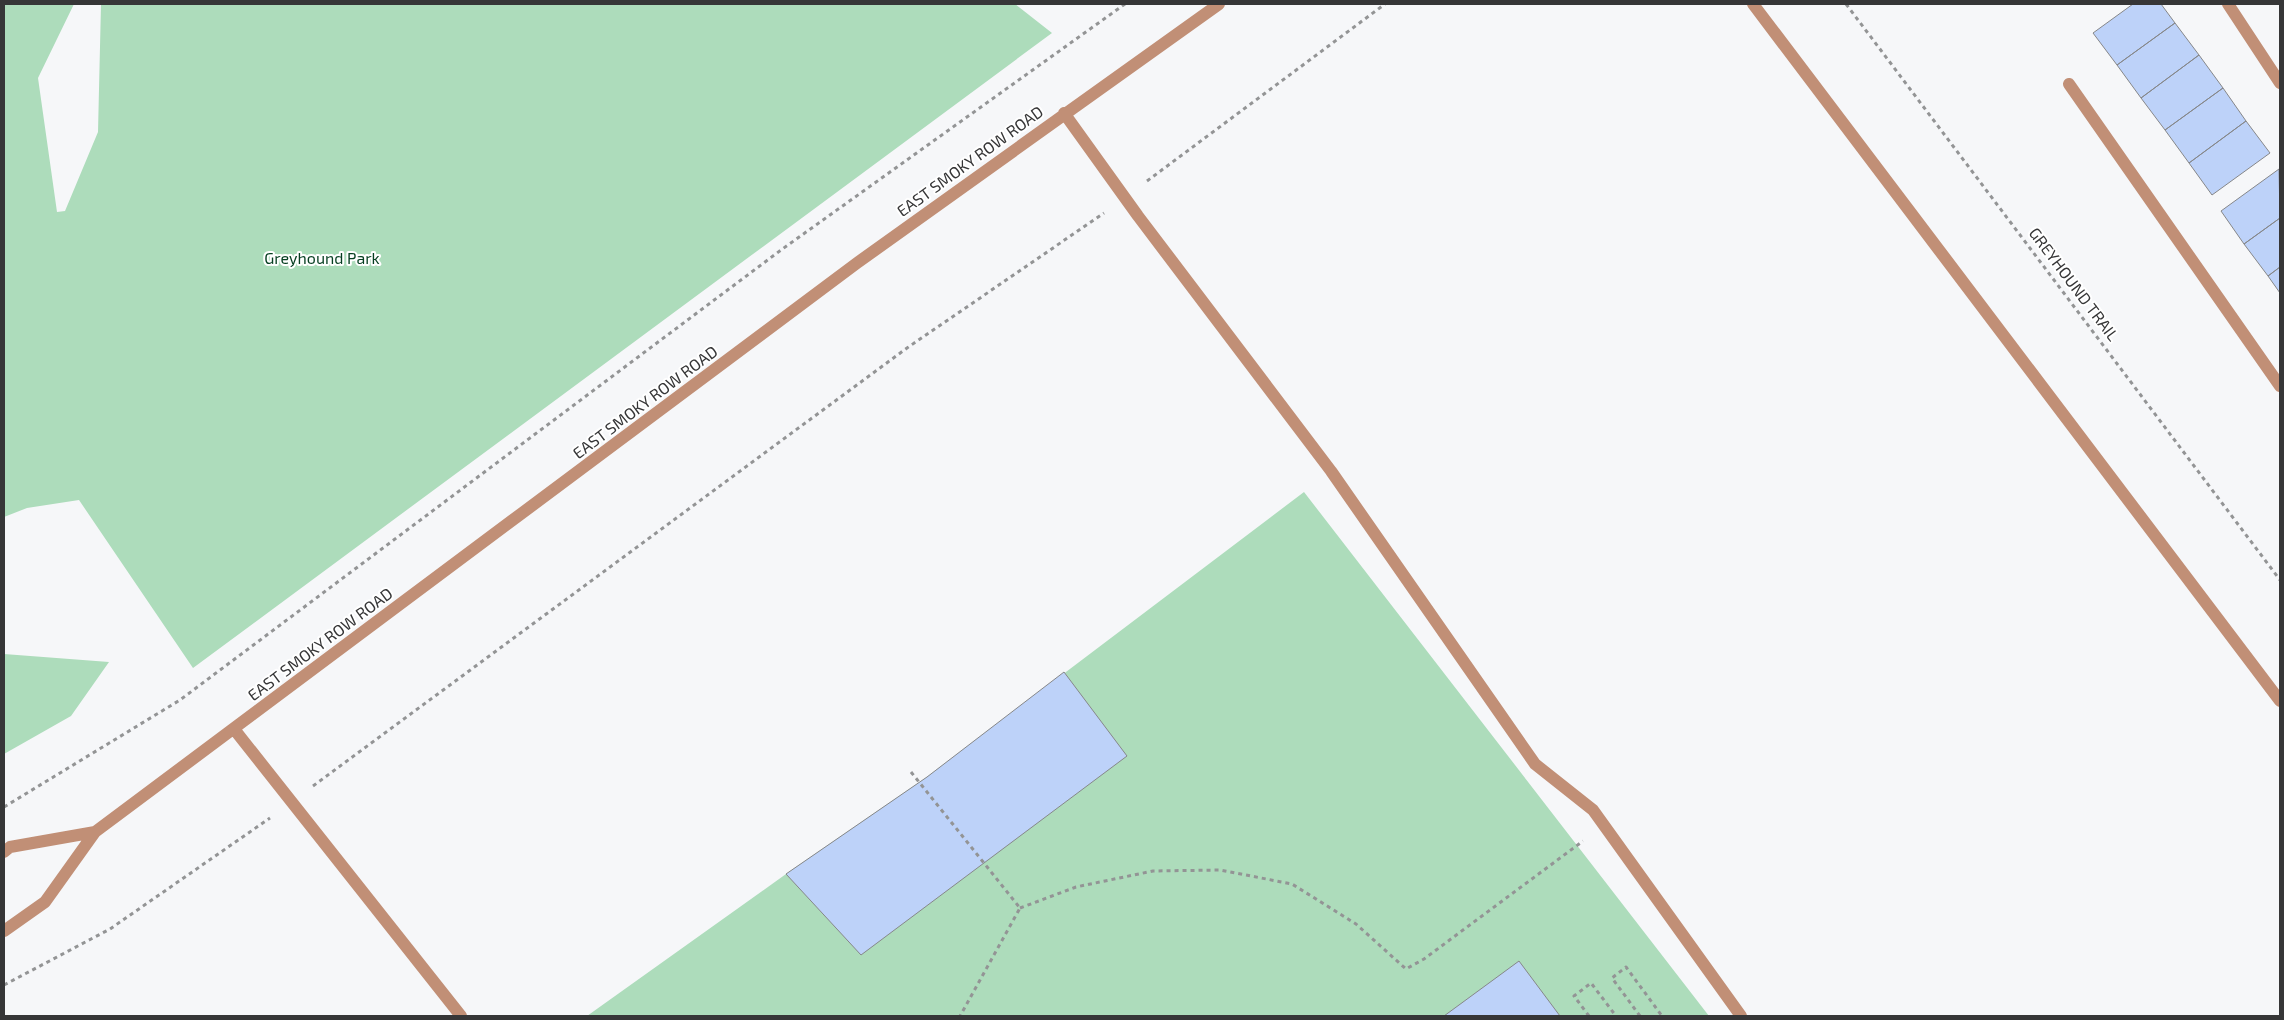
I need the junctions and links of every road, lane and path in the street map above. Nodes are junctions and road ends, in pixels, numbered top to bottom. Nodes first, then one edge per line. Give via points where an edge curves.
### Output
1 (1125, 4) edge
2 (1219, 4) edge
3 (1385, 4) edge
4 (1753, 4) edge
5 (1846, 4) edge
6 (2228, 4) edge
7 (2280, 83) edge
8 (2068, 84) dead end
9 (1064, 114) junction
10 (1167, 166) dead end
11 (1102, 215) dead end
12 (2280, 386) edge
13 (2280, 580) edge
14 (2280, 701) edge
15 (234, 729) junction
16 (912, 772) dead end
17 (328, 776) dead end
18 (4, 807) edge
19 (255, 828) dead end
20 (95, 832) junction
21 (1585, 840) dead end
22 (4, 852) edge
23 (1020, 908) junction
24 (4, 931) edge
25 (4, 985) edge
26 (461, 1016) edge
27 (960, 1016) edge
28 (1589, 1016) edge
29 (1616, 1016) edge
30 (1640, 1016) edge
31 (1662, 1016) edge
32 (1741, 1016) edge

1 - 18 path via 782,250 180,700
2 - 9 street, EAST SMOKY ROW ROAD
3 - 10 path
4 - 14 street
5 - 13 path, GREYHOUND TRAIL
6 - 7 street
8 - 12 street
9 - 15 street, EAST SMOKY ROW ROAD via 857,263
9 - 32 street via 1331,472 1535,764 1593,810
11 - 17 path via 907,348
15 - 20 street, EAST SMOKY ROW ROAD
15 - 26 street
16 - 23 path
19 - 25 path via 110,929
20 - 22 street, EAST SMOKY ROW ROAD via 10,847
20 - 24 street, EAST SMOKY ROW ROAD via 45,902
21 - 23 path via 1406,969 1356,924 1292,884 1220,870 1153,871 1076,887
23 - 27 path
28 - 29 path via 1574,996 1591,983
30 - 31 path via 1612,978 1626,968

